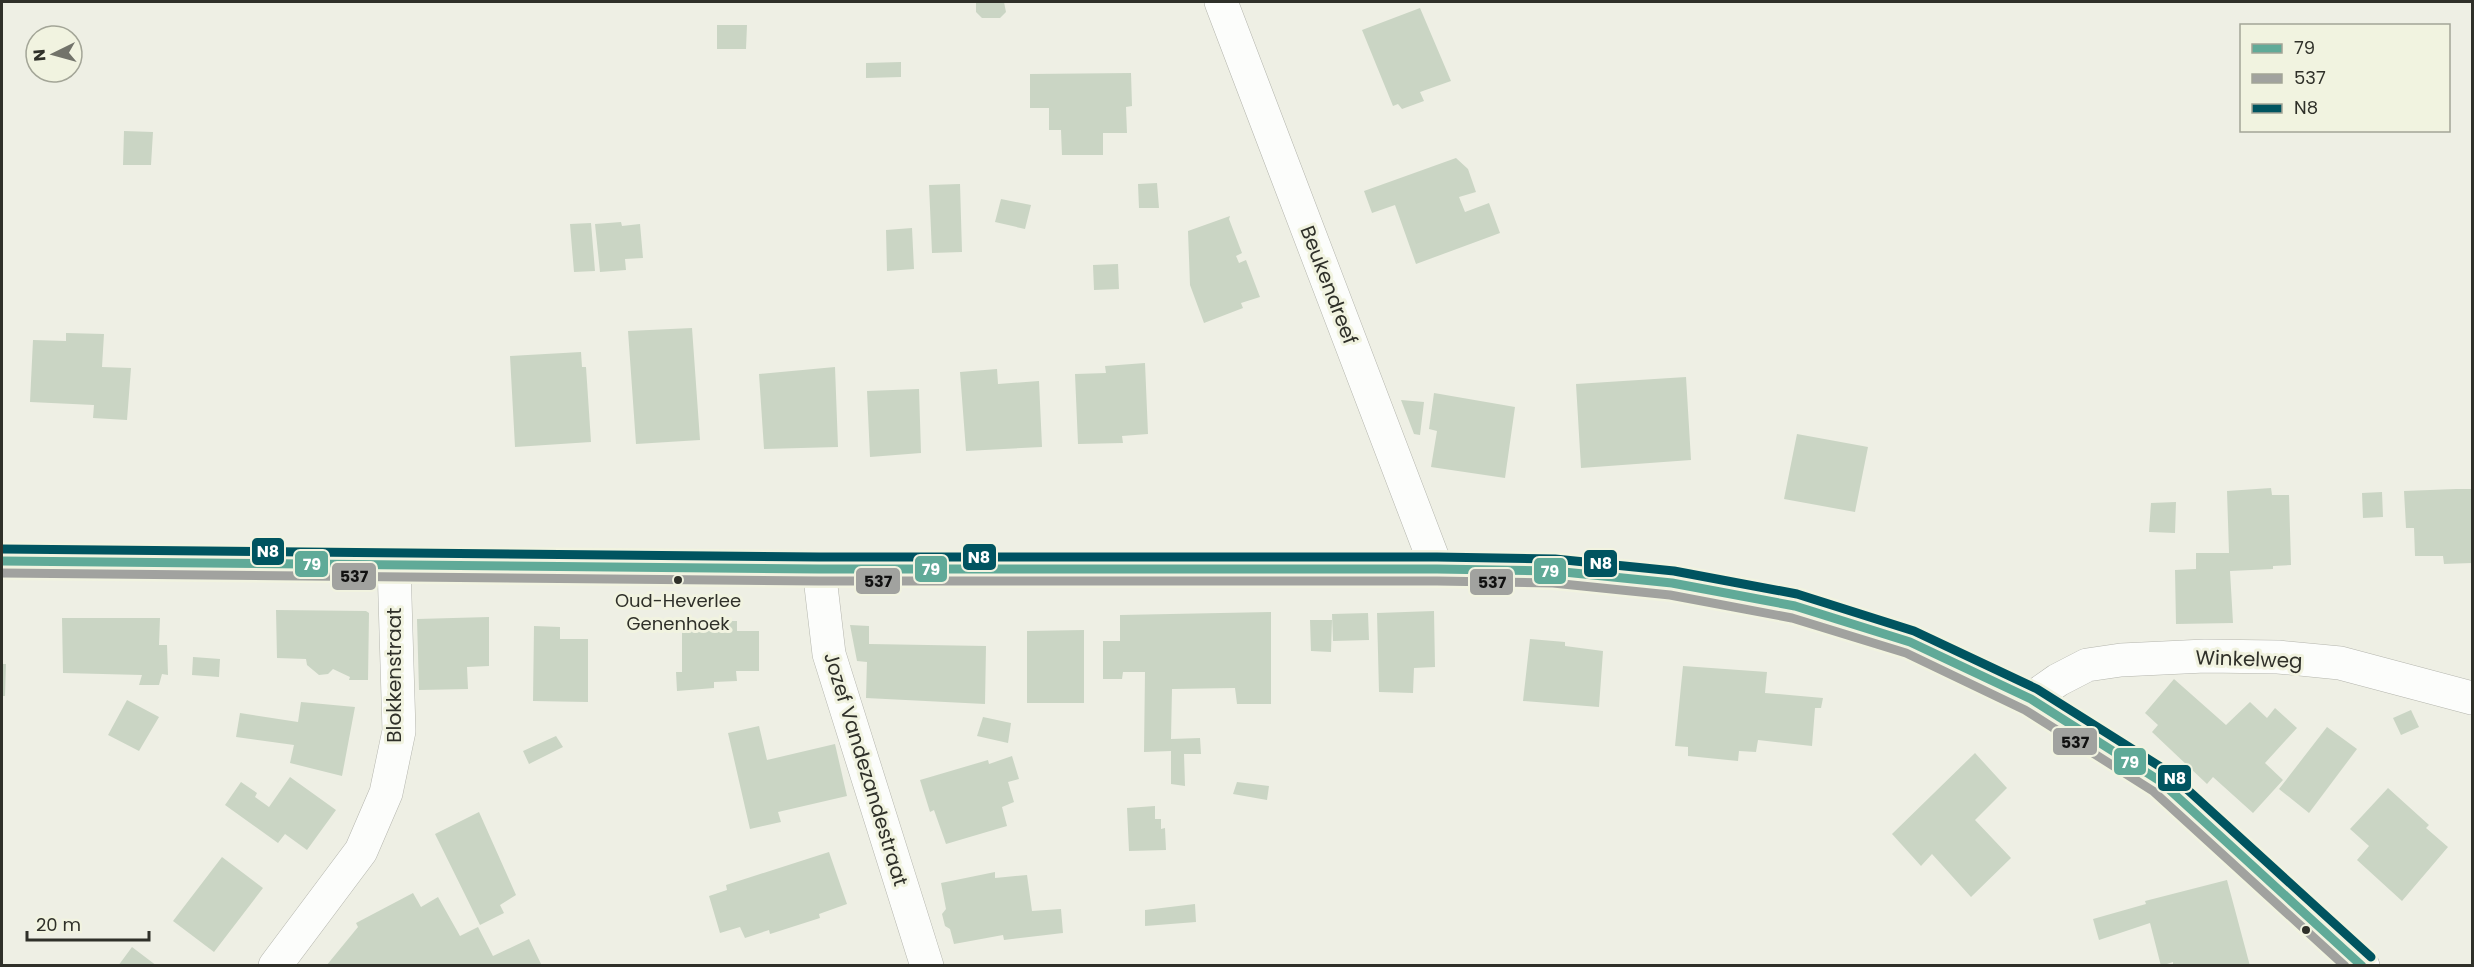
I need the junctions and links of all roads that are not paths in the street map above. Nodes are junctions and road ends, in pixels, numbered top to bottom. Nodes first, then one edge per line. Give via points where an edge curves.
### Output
1 (1221, 2) edge
2 (2, 561) edge
3 (394, 565) junction
4 (819, 569) junction
5 (1437, 569) junction
6 (2472, 698) edge
7 (2031, 699) junction
8 (275, 966) edge
9 (927, 966) edge
10 (2363, 966) edge

1 - 5 street, Beukendreef
2 - 3 street
3 - 4 street
3 - 8 street, Blokkenstraat via 399,731 386,793 361,851
4 - 5 street
4 - 9 street, Jozef Vandezandestraat via 829,654
5 - 7 street via 1554,571 1672,583 1795,606 1910,642
6 - 7 street, Winkelweg via 2340,663 2205,656 2087,665
7 - 10 street via 2160,781

